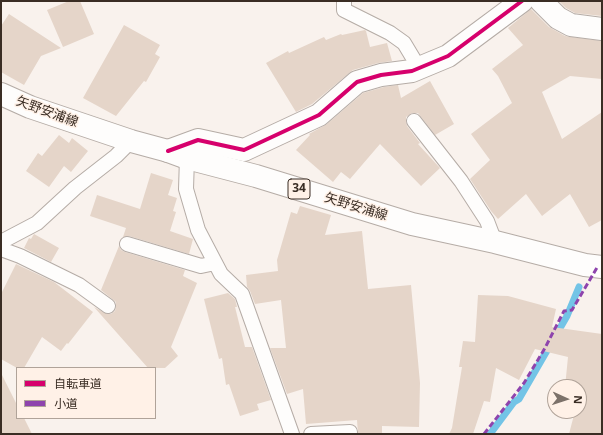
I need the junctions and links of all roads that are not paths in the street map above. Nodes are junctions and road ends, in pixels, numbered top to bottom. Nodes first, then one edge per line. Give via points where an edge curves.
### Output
1 (344, 1) edge
2 (522, 1) edge
3 (541, 1) edge
4 (602, 29) edge
5 (419, 68) junction
6 (1, 94) edge
7 (414, 121) dead end
8 (131, 141) junction
9 (177, 154) junction
10 (1, 242) edge
11 (495, 242) junction
12 (127, 244) dead end
13 (1, 249) edge
14 (215, 263) junction
15 (602, 266) edge
16 (108, 306) dead end
17 (350, 432) dead end
18 (292, 434) edge
19 (311, 434) edge

1 - 5 lane via 344,10 390,33 404,43
2 - 5 main road via 448,56
3 - 4 main road via 558,18 572,25
5 - 9 main road via 356,82 319,115 244,150 198,140
6 - 8 main road, 矢野安浦線 / 34 via 30,107
7 - 11 lane via 461,180 487,221
8 - 9 main road, 矢野安浦線 / 34
8 - 10 lane via 37,223
9 - 11 main road, 矢野安浦線 / 34 via 412,224
9 - 14 lane via 198,230
11 - 15 main road, 矢野安浦線 / 34 via 585,265
12 - 14 lane via 201,266
13 - 16 lane via 79,285
14 - 18 lane via 221,274 242,294
17 - 19 lane

